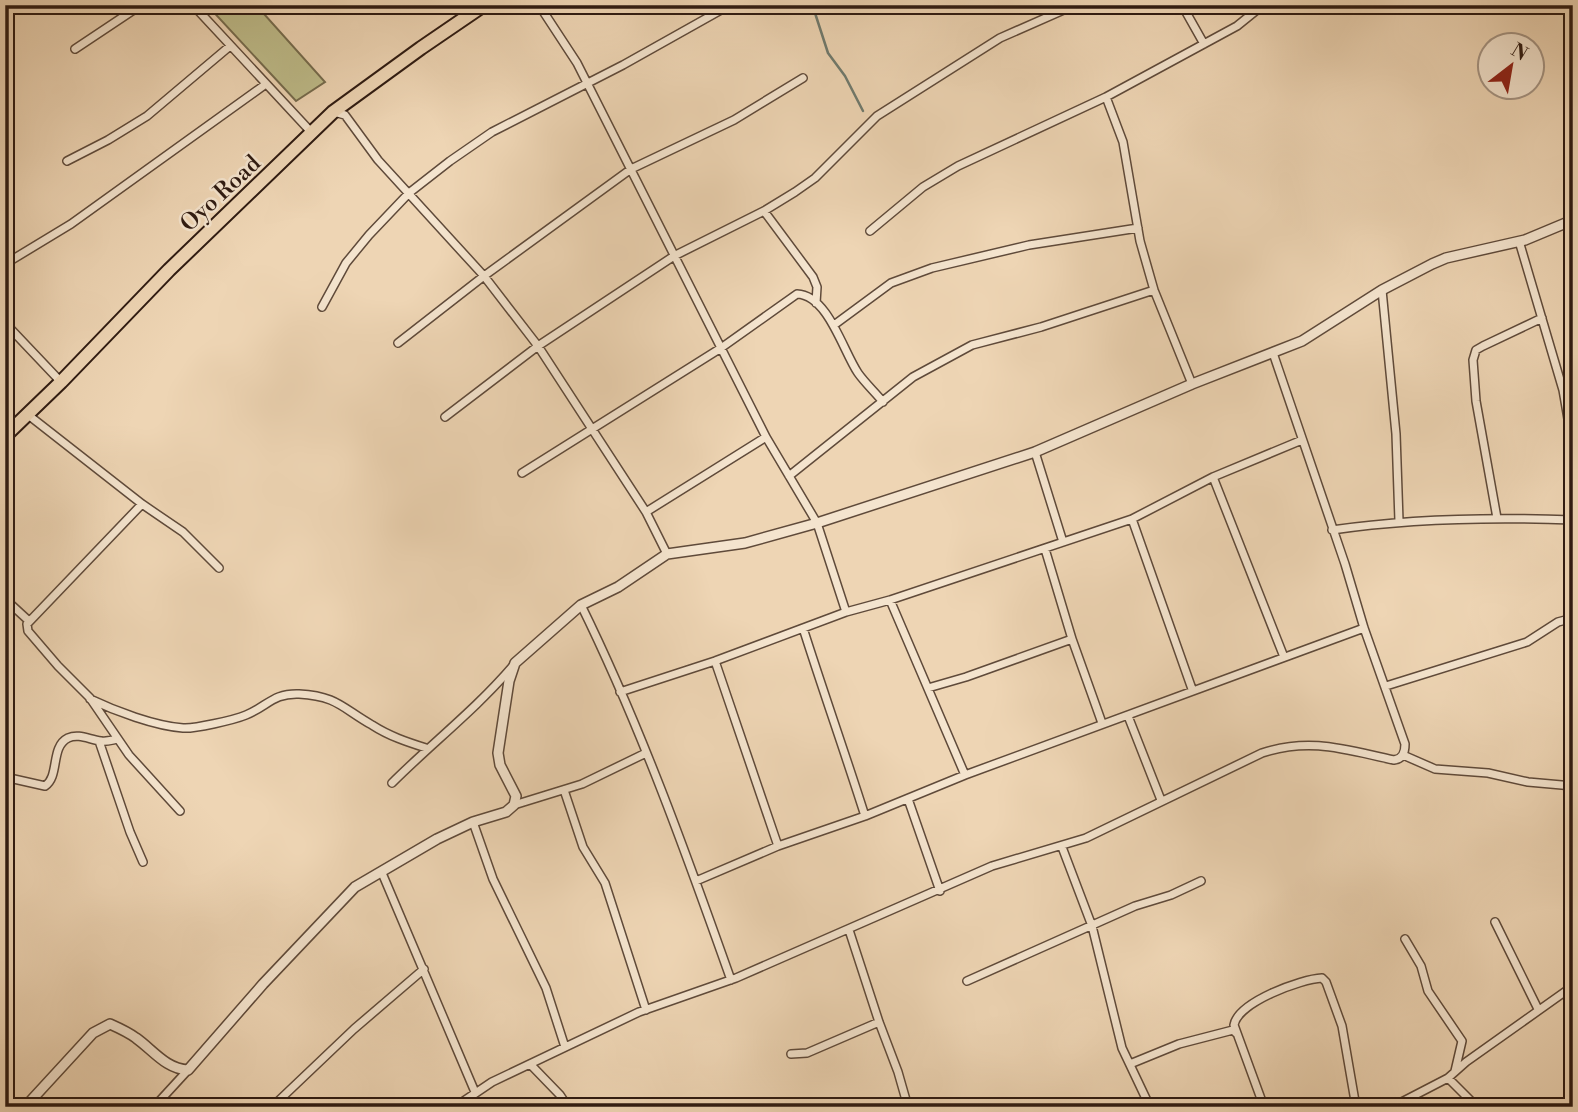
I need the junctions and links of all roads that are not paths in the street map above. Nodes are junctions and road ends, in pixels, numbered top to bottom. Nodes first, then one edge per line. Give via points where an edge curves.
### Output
1 (141, 5) edge
2 (193, 5) edge
3 (484, 5) edge
4 (539, 5) edge
5 (730, 5) edge
6 (1075, 5) edge
7 (1182, 5) edge
8 (1263, 5) edge
9 (1204, 44) junction
10 (230, 46) junction
11 (75, 49) dead end
12 (803, 78) dead end
13 (586, 83) junction
14 (266, 84) junction
15 (1105, 97) junction
16 (333, 112) junction
17 (312, 133) junction
18 (67, 161) dead end
19 (631, 169) junction
20 (409, 192) junction
21 (764, 211) junction
22 (1573, 220) edge
23 (1138, 228) junction
24 (870, 231) dead end
25 (1519, 242) junction
26 (674, 256) junction
27 (5, 264) edge
28 (484, 276) junction
29 (1153, 290) junction
30 (1382, 290) junction
31 (816, 303) junction
32 (322, 307) dead end
33 (1542, 318) junction
34 (5, 323) edge
35 (834, 325) junction
36 (398, 343) dead end
37 (538, 346) junction
38 (720, 348) junction
39 (1273, 353) junction
40 (61, 382) junction
41 (1192, 384) junction
42 (883, 401) junction
43 (27, 414) junction
44 (445, 417) dead end
45 (592, 428) junction
46 (1571, 431) edge
47 (5, 436) edge
48 (766, 437) junction
49 (1302, 440) junction
50 (1573, 448) edge
51 (1035, 452) junction
52 (522, 473) dead end
53 (789, 476) junction
54 (1213, 477) junction
55 (142, 504) junction
56 (646, 512) junction
57 (1497, 517) junction
58 (1132, 519) junction
59 (1573, 520) edge
60 (1399, 521) junction
61 (817, 523) junction
62 (1332, 530) junction
63 (1063, 542) junction
64 (1045, 549) junction
65 (667, 554) junction
66 (219, 568) dead end
67 (5, 599) edge
68 (890, 600) junction
69 (581, 605) junction
70 (846, 612) junction
71 (1573, 618) edge
72 (29, 621) junction
73 (803, 628) junction
74 (1364, 628) junction
75 (1072, 639) junction
76 (1284, 657) junction
77 (715, 661) junction
78 (515, 663) junction
79 (1386, 685) junction
80 (928, 688) junction
81 (1192, 690) junction
82 (620, 692) junction
83 (90, 698) junction
84 (1128, 716) junction
85 (1102, 723) junction
86 (118, 739) junction
87 (99, 741) junction
88 (426, 748) junction
89 (646, 753) junction
90 (1404, 755) junction
91 (965, 775) junction
92 (5, 777) edge
93 (392, 783) dead end
94 (1573, 786) edge
95 (564, 790) junction
96 (908, 799) junction
97 (1161, 800) junction
98 (514, 805) junction
99 (180, 811) dead end
100 (865, 816) junction
101 (473, 822) junction
102 (778, 846) junction
103 (1062, 847) junction
104 (143, 862) dead end
105 (382, 873) junction
106 (696, 881) junction
107 (1200, 881) dead end
108 (940, 891) junction
109 (1495, 922) dead end
110 (1092, 926) junction
111 (849, 930) junction
112 (1405, 939) dead end
113 (424, 969) junction
114 (731, 980) junction
115 (967, 981) dead end
116 (1573, 986) edge
117 (1538, 1009) junction
118 (646, 1010) junction
119 (879, 1022) junction
120 (1239, 1036) junction
121 (565, 1048) junction
122 (791, 1054) dead end
123 (530, 1064) junction
124 (1129, 1064) junction
125 (188, 1070) junction
126 (1455, 1071) junction
127 (1448, 1078) junction
128 (475, 1092) junction
129 (25, 1107) edge
130 (154, 1107) edge
131 (272, 1107) edge
132 (455, 1107) edge
133 (568, 1107) edge
134 (908, 1107) edge
135 (1150, 1107) edge
136 (1264, 1107) edge
137 (1356, 1107) edge
138 (1392, 1107) edge
139 (1477, 1107) edge

1 - 11 street
2 - 10 street
3 - 16 highway, Oyo Road
4 - 13 street
5 - 13 street
6 - 21 street via 1000,38 877,116 815,178
7 - 9 street
8 - 9 street
9 - 15 street
10 - 14 street
10 - 18 street via 147,116
12 - 19 street via 734,120
13 - 19 street
13 - 20 street via 492,132
14 - 17 street
14 - 27 street via 81,217
15 - 23 street via 1123,142
15 - 24 street via 958,166 923,187
16 - 17 highway, Oyo Road
16 - 20 street via 345,115
17 - 40 highway, Oyo Road
19 - 26 street
19 - 28 street
20 - 28 street
20 - 32 street via 346,263
21 - 26 street
21 - 31 street via 813,277
22 - 25 street
23 - 29 street
23 - 35 street via 1029,245 932,268 891,283
25 - 30 street via 1447,258
25 - 33 street
26 - 37 street
26 - 38 street
28 - 36 street
28 - 37 street
29 - 41 street
29 - 42 street via 972,345 914,377
30 - 39 street via 1302,341
30 - 60 street
31 - 35 street
31 - 38 street via 797,294
33 - 46 street
33 - 57 street via 1483,345 1473,360
34 - 40 street
35 - 42 street via 857,371
37 - 44 street
37 - 45 street
38 - 45 street
38 - 48 street
39 - 41 street
39 - 49 street
40 - 43 highway, Oyo Road
41 - 51 street
42 - 53 street
43 - 47 highway, Oyo Road
43 - 55 street
45 - 52 street
45 - 56 street
46 - 50 street
48 - 53 street
48 - 56 street
49 - 54 street
49 - 62 street
51 - 61 street
51 - 63 street
53 - 61 street
54 - 58 street
54 - 76 street
55 - 66 street via 183,532
55 - 72 street
56 - 65 street
57 - 59 street
57 - 60 street
58 - 63 street
58 - 81 street
60 - 62 street
61 - 65 street via 745,543
61 - 70 street
62 - 74 street
63 - 64 street
64 - 68 street
64 - 75 street
65 - 69 street
67 - 72 street
68 - 70 street
68 - 80 street
69 - 78 street
69 - 82 street
70 - 73 street
71 - 79 street via 1527,642
72 - 83 street via 28,631
73 - 77 street
73 - 100 street
74 - 76 street
74 - 79 street
75 - 80 street
75 - 85 street
76 - 81 street
77 - 82 street
77 - 102 street
78 - 88 street
78 - 98 street via 498,753 516,796
79 - 90 street via 1405,744
80 - 91 street
81 - 84 street
82 - 89 street
83 - 86 street
83 - 88 street via 118,712 184,729 240,717 281,694 302,694 340,702 382,731
84 - 85 street
84 - 97 street
85 - 91 street
86 - 87 street
86 - 99 street
87 - 92 street via 81,736 65,740 51,781 45,786
87 - 104 street
88 - 93 street
89 - 95 street
89 - 106 street
90 - 94 street via 1435,769
90 - 97 street via 1394,760 1314,743 1276,748
91 - 96 street
95 - 98 street
95 - 118 street via 583,847 605,883
96 - 100 street
96 - 108 street
97 - 103 street
98 - 101 street
100 - 102 street
101 - 105 street
101 - 121 street via 493,879 546,988
102 - 106 street
103 - 108 street via 992,866
103 - 110 street
105 - 113 street
105 - 125 street via 355,887 329,913
106 - 114 street
107 - 110 street
108 - 111 street
109 - 117 street
110 - 115 street
110 - 124 street
111 - 114 street
111 - 119 street
112 - 126 street via 1421,966 1428,991 1462,1041
113 - 128 street
113 - 131 street
114 - 118 street
116 - 117 street
117 - 126 street
118 - 121 street
119 - 122 street via 807,1053
119 - 134 street
120 - 124 street via 1233,1030
120 - 136 street
120 - 137 street via 1234,1022 1243,1011 1294,984 1322,978 1342,1026
121 - 123 street
123 - 128 street
123 - 133 street
124 - 135 street
125 - 129 street via 169,1065 135,1037 110,1024 93,1033
125 - 130 street
126 - 127 street
127 - 138 street
127 - 139 street
128 - 132 street

